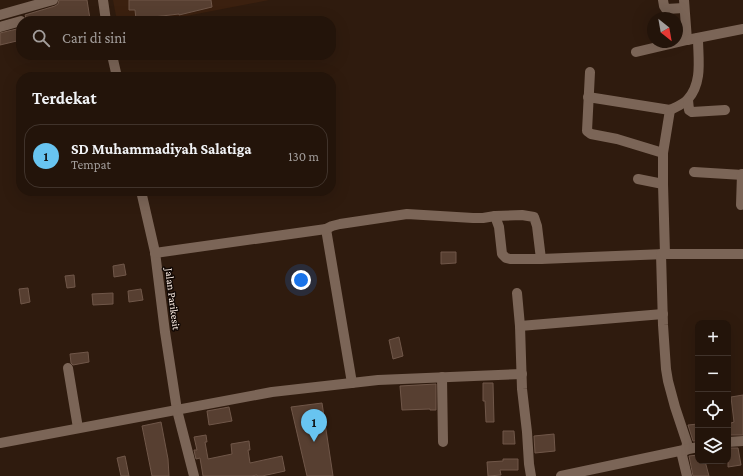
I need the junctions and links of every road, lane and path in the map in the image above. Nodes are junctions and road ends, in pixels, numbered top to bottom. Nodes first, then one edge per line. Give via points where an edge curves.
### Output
1 (52, 0) edge
2 (103, 0) edge
3 (663, 0) edge
4 (684, 4) edge
5 (22, 9) junction
6 (0, 15) edge
7 (23, 16) edge
8 (105, 16) edge
9 (16, 23) edge
10 (0, 27) edge
11 (743, 29) edge
12 (698, 38) junction
13 (686, 40) junction
14 (636, 52) dead end
15 (113, 60) edge
16 (116, 72) edge
17 (590, 72) dead end
18 (588, 97) junction
19 (688, 100) junction
20 (670, 110) junction
21 (725, 110) dead end
22 (663, 153) junction
23 (694, 172) dead end
24 (743, 174) edge
25 (638, 179) dead end
26 (663, 184) junction
27 (143, 196) edge
28 (741, 205) dead end
29 (495, 216) junction
30 (326, 229) junction
31 (155, 253) junction
32 (663, 254) junction
33 (743, 254) edge
34 (541, 259) junction
35 (517, 293) dead end
36 (663, 314) junction
37 (520, 326) junction
38 (68, 368) dead end
39 (522, 374) junction
40 (442, 377) junction
41 (352, 383) junction
42 (177, 410) junction
43 (78, 428) junction
44 (743, 441) edge
45 (443, 442) dead end
46 (731, 442) edge
47 (0, 443) edge
48 (695, 448) edge
49 (683, 450) junction
50 (194, 476) edge
51 (531, 476) edge
52 (561, 476) edge
53 (687, 476) edge

1 - 5 street
2 - 8 street
3 - 4 street via 666,9
4 - 13 street
5 - 6 street
5 - 7 street
9 - 10 street
11 - 12 street
12 - 13 street
12 - 19 street via 697,83
13 - 14 street
15 - 16 street
17 - 18 street
18 - 20 street
18 - 22 street via 586,132
19 - 20 street
19 - 21 street via 689,110 692,112
20 - 22 street
22 - 26 street
23 - 24 street
24 - 28 street
25 - 26 street
26 - 32 street
27 - 31 street, Jalan Parikesit
29 - 30 street via 473,218 407,214 340,224
29 - 34 street via 502,254 506,258
29 - 34 street via 534,217
30 - 31 street
30 - 41 street
31 - 42 street, Jalan Parikesit
32 - 33 street
32 - 34 street
32 - 36 street
35 - 37 street
36 - 37 street
36 - 49 street via 666,369 687,443
37 - 39 street
38 - 43 street
39 - 40 street
39 - 51 street
40 - 41 street
40 - 45 street
41 - 42 street via 272,392
42 - 43 street
42 - 50 street, Jalan Parikesit
43 - 47 street
44 - 46 street
48 - 49 street
49 - 52 street
49 - 53 street

